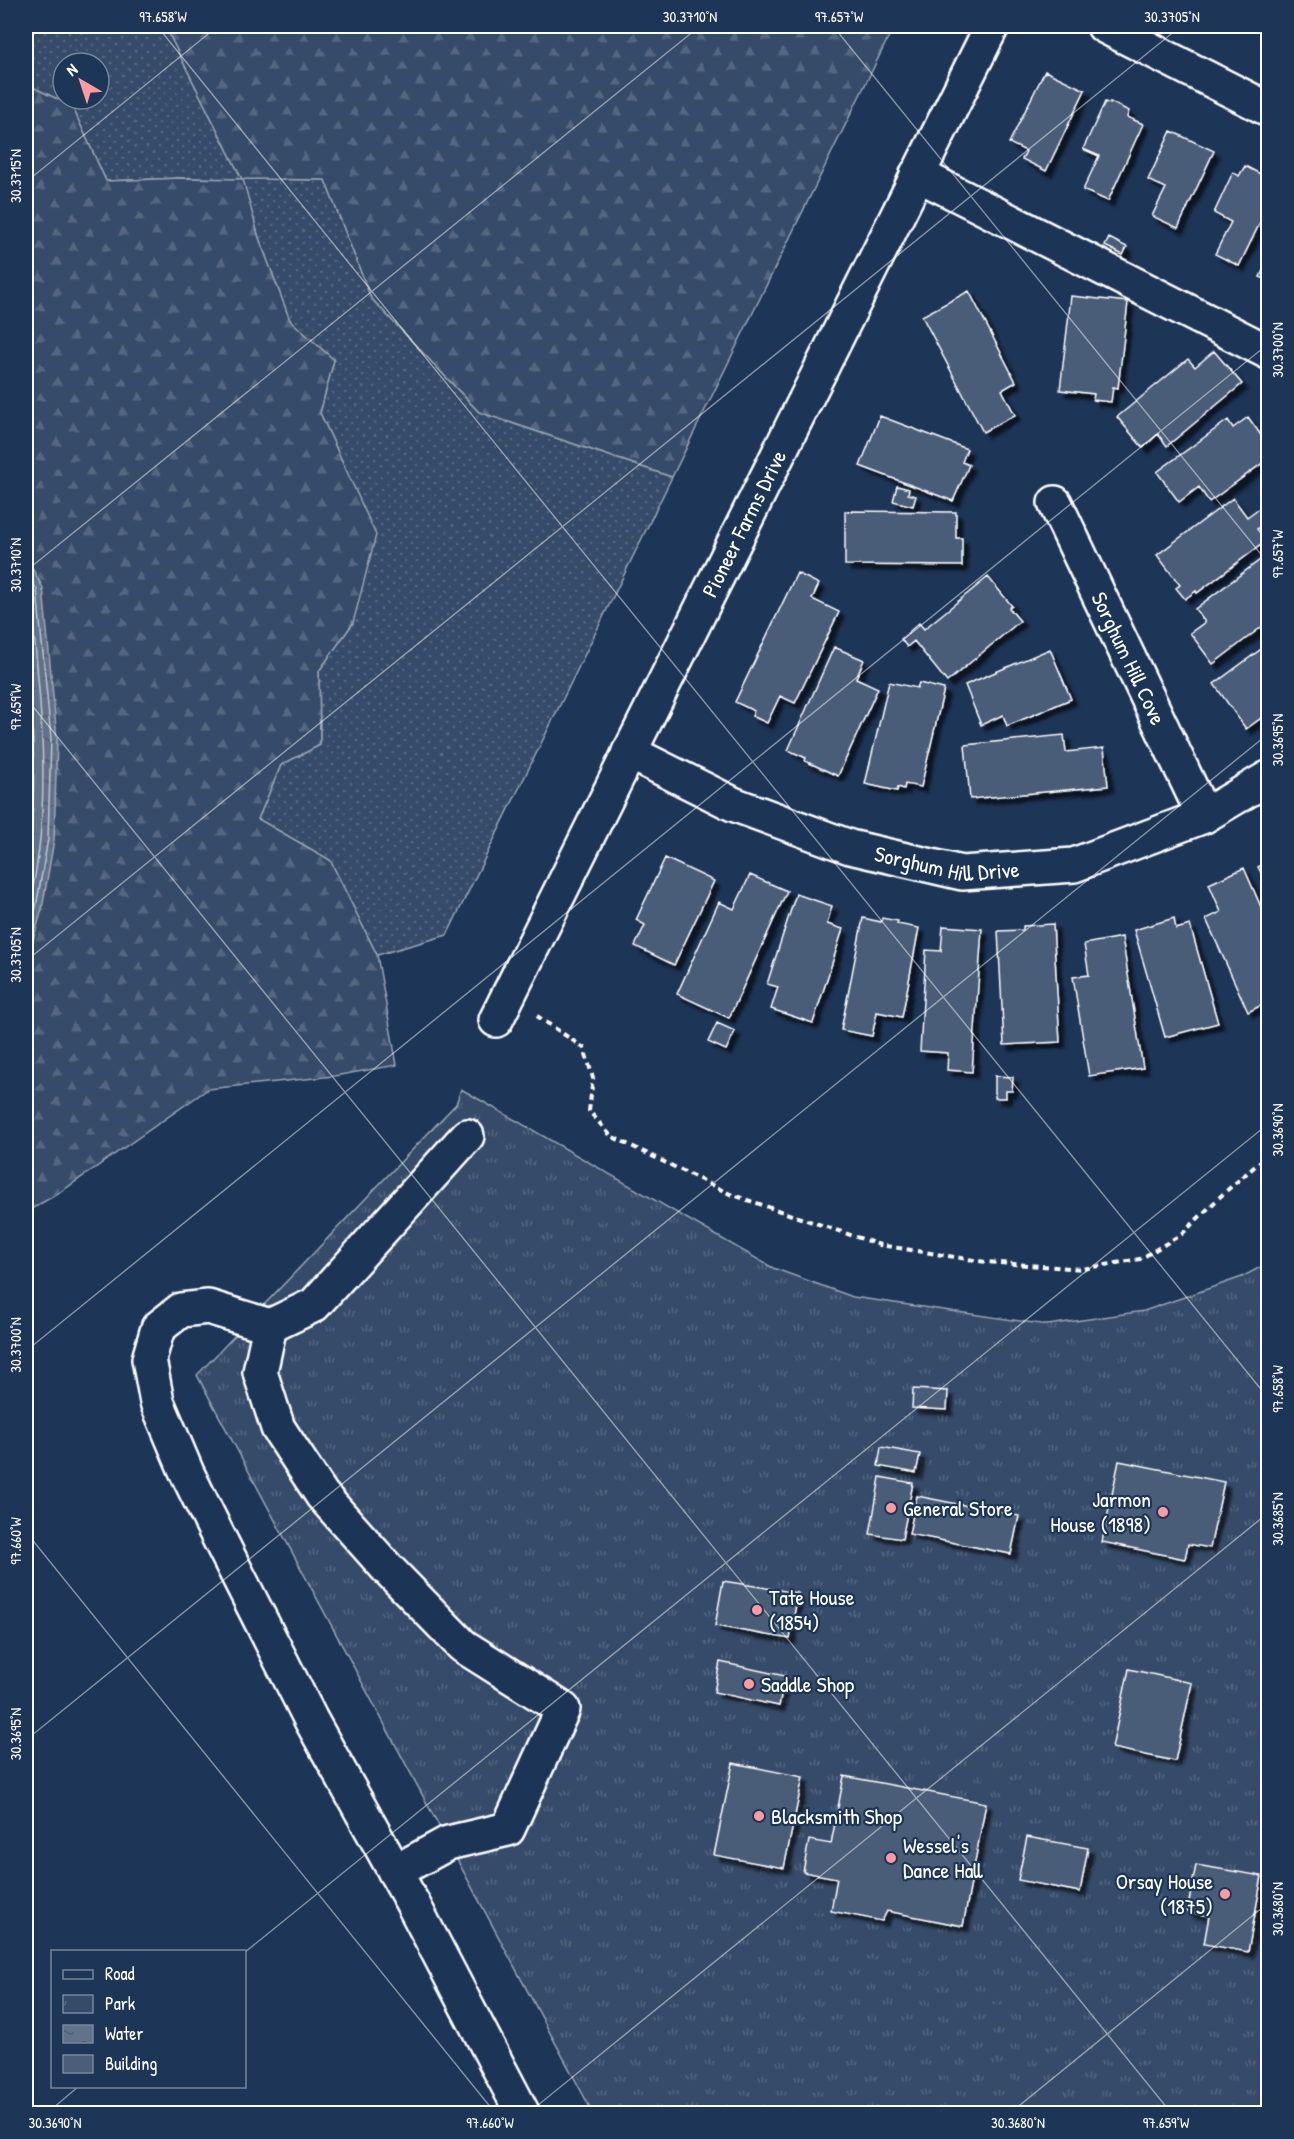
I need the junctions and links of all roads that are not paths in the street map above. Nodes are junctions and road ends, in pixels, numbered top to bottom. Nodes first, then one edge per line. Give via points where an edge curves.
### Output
1 (992, 26) edge
2 (1104, 26) edge
3 (1269, 109) edge
4 (917, 174) junction
5 (1269, 352) edge
6 (1054, 503) dead end
7 (629, 752) junction
8 (1269, 778) edge
9 (1204, 816) junction
10 (496, 1020) dead end
11 (467, 1136) dead end
12 (270, 1326) junction
13 (395, 1872) junction
14 (523, 2114) edge

1 - 4 street, Pioneer Farms Drive
2 - 3 street
4 - 5 street
4 - 7 street, Pioneer Farms Drive
6 - 9 street, Sorghum Hill Cove
7 - 9 street, Sorghum Hill Drive via 734,804 850,847 962,873 1074,864
7 - 10 street, Pioneer Farms Drive
8 - 9 street, Sorghum Hill Drive
11 - 12 street via 314,1305
12 - 13 street via 208,1307 181,1310 158,1328 149,1359 157,1402 216,1534 311,1720
12 - 13 street via 260,1372 278,1428 322,1496 463,1646 563,1709 508,1829 448,1843
13 - 14 street

